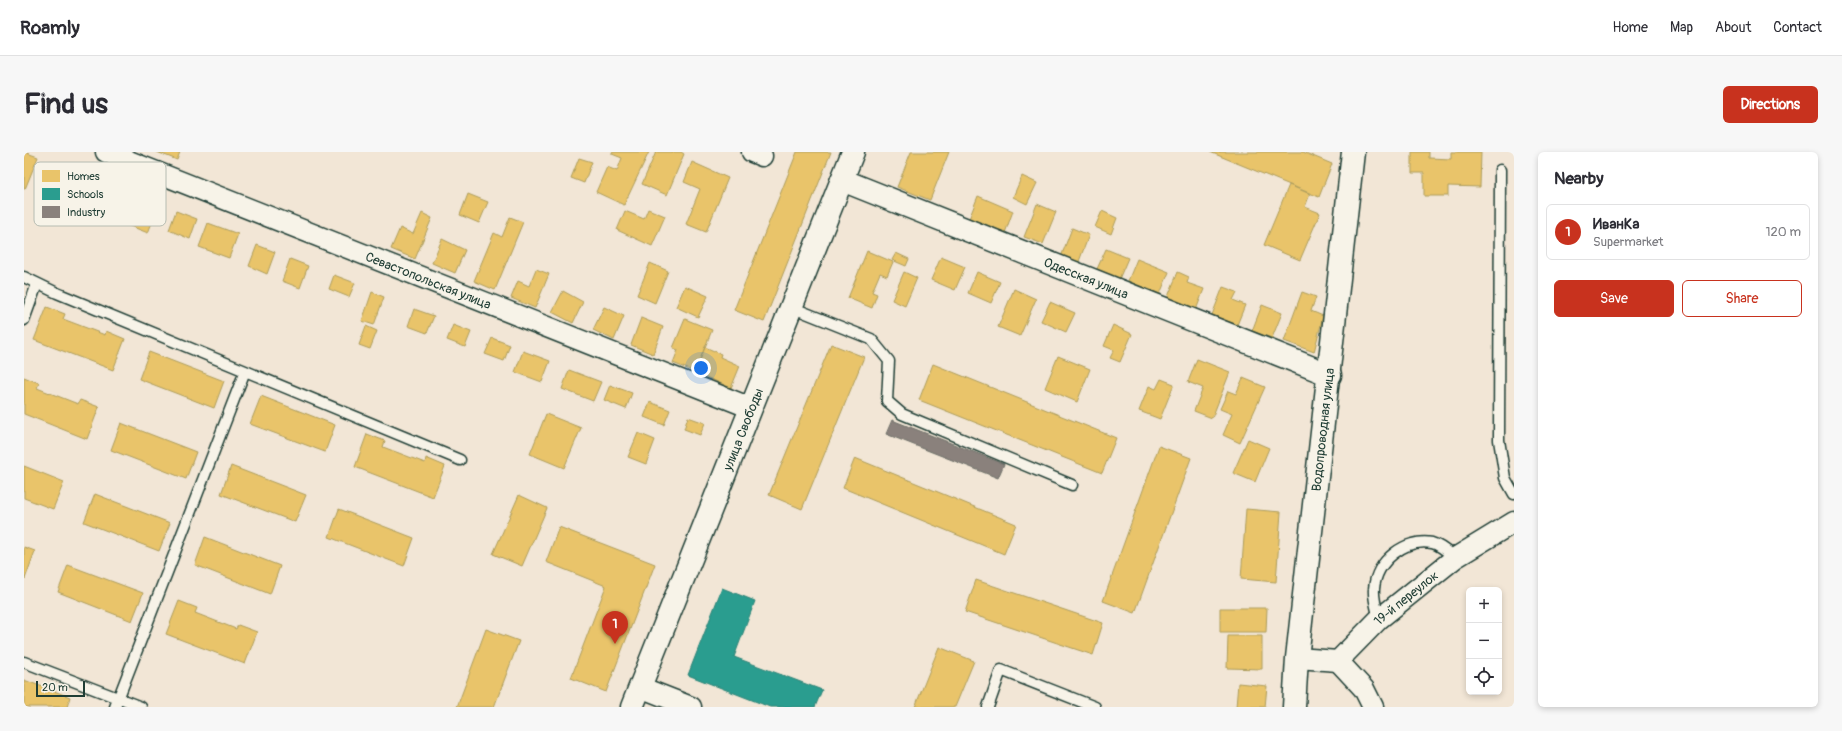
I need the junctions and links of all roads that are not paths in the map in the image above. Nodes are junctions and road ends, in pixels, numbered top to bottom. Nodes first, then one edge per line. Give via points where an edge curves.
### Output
1 (106, 152) edge
2 (853, 152) edge
3 (1353, 152) edge
4 (131, 162) edge
5 (1500, 170) dead end
6 (166, 176) edge
7 (842, 180) junction
8 (24, 277) edge
9 (38, 284) junction
10 (791, 307) junction
11 (24, 320) edge
12 (245, 371) junction
13 (1330, 374) junction
14 (751, 408) junction
15 (460, 460) dead end
16 (1072, 485) dead end
17 (1514, 494) edge
18 (1514, 522) edge
19 (1456, 558) junction
20 (1379, 619) junction
21 (1297, 658) junction
22 (1338, 661) junction
23 (24, 662) edge
24 (640, 687) junction
25 (116, 703) edge
26 (141, 707) edge
27 (632, 707) edge
28 (691, 707) edge
29 (988, 707) edge
30 (1095, 707) edge
31 (1294, 707) edge
32 (1373, 707) edge

1 - 4 street, Севастопольская улица
2 - 7 street, улица Свободы
3 - 13 street, Водопроводная улица
5 - 17 lane via 1499,440 1505,478
6 - 14 street, Севастопольская улица
7 - 10 street, улица Свободы
7 - 13 street, Одесская улица
8 - 9 lane
9 - 11 lane
9 - 12 lane
10 - 14 street, улица Свободы
10 - 16 lane via 871,339 889,361 887,401 902,414
12 - 15 lane
12 - 25 lane
13 - 21 street, Водопроводная улица
14 - 24 street, улица Свободы
18 - 19 street, 19-й переулок
19 - 20 street, 19-й переулок
19 - 20 lane via 1434,543 1415,542 1396,551 1381,568 1374,589
20 - 22 street, 19-й переулок
21 - 22 street
21 - 31 street, Водопроводная улица
22 - 32 street via 1364,688
23 - 25 lane
24 - 27 street, улица Свободы
24 - 28 street
25 - 26 lane
29 - 30 lane via 1001,670

